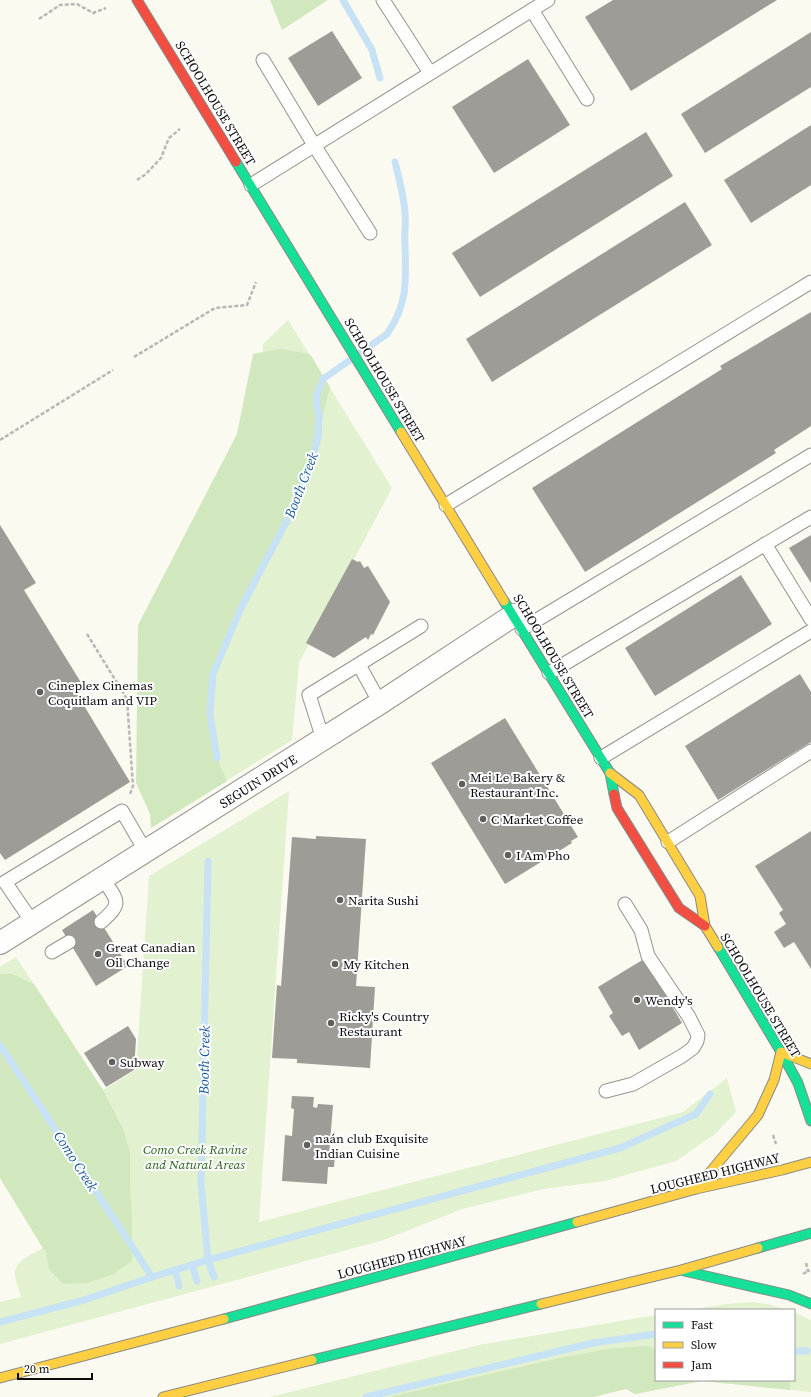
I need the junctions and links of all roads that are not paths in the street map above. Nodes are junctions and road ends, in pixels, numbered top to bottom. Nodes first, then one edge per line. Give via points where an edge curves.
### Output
1 (138, 0) edge
2 (383, 0) edge
3 (548, 0) edge
4 (532, 10) junction
5 (263, 60) dead end
6 (430, 74) junction
7 (587, 99) dead end
8 (314, 145) junction
9 (251, 185) junction
10 (370, 233) dead end
11 (811, 282) edge
12 (811, 455) edge
13 (446, 505) junction
14 (811, 516) edge
15 (765, 544) junction
16 (811, 619) edge
17 (518, 622) junction
18 (421, 626) dead end
19 (811, 631) edge
20 (359, 665) junction
21 (549, 673) junction
22 (380, 703) junction
23 (323, 739) junction
24 (811, 751) edge
25 (601, 758) junction
26 (610, 773) junction
27 (668, 842) junction
28 (146, 852) junction
29 (103, 879) junction
30 (625, 904) dead end
31 (101, 922) dead end
32 (33, 923) junction
33 (705, 926) junction
34 (69, 942) dead end
35 (0, 943) edge
36 (52, 952) dead end
37 (781, 1052) junction
38 (811, 1064) edge
39 (606, 1091) dead end
40 (811, 1121) edge
41 (811, 1162) edge
42 (696, 1189) junction
43 (811, 1233) edge
44 (681, 1270) junction
45 (811, 1304) edge
46 (0, 1378) edge
47 (163, 1397) edge

1 - 9 main road, SCHOOLHOUSE STREET
2 - 6 lane
3 - 4 lane
4 - 6 lane
4 - 7 lane
5 - 8 lane
6 - 8 lane
8 - 9 lane
8 - 10 lane
9 - 13 main road, SCHOOLHOUSE STREET
11 - 13 lane
12 - 17 lane
13 - 17 main road, SCHOOLHOUSE STREET
14 - 15 lane
15 - 16 lane
15 - 21 lane
17 - 21 main road, SCHOOLHOUSE STREET
17 - 22 street, SEGUIN DRIVE
18 - 20 lane
19 - 25 lane
20 - 22 lane
20 - 23 lane via 310,695
21 - 25 main road, SCHOOLHOUSE STREET
22 - 23 street, SEGUIN DRIVE
23 - 28 street, SEGUIN DRIVE
24 - 27 lane
25 - 26 main road, SCHOOLHOUSE STREET
26 - 27 main road, SCHOOLHOUSE STREET via 639,795
26 - 33 main road, SCHOOLHOUSE STREET via 617,808 679,908
27 - 33 main road, SCHOOLHOUSE STREET via 700,896
28 - 29 street, SEGUIN DRIVE
28 - 32 lane via 122,811 5,882
29 - 31 lane via 117,903 112,913
29 - 32 street, SEGUIN DRIVE
30 - 39 lane via 641,930 648,956 689,1017 698,1035 693,1048 682,1056 634,1084
32 - 35 street, SEGUIN DRIVE
33 - 37 main road, SCHOOLHOUSE STREET
34 - 36 lane
37 - 38 main road
37 - 40 main road, SCHOOLHOUSE STREET via 798,1083
37 - 42 main road via 774,1080 758,1115
41 - 42 main road, LOUGHEED HIGHWAY
42 - 46 main road, LOUGHEED HIGHWAY
43 - 44 main road
44 - 45 main road via 789,1295
44 - 47 main road

